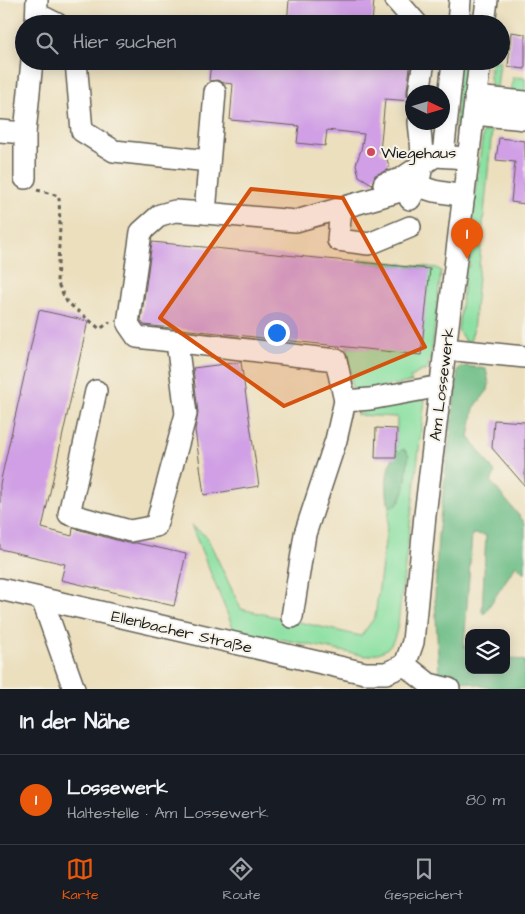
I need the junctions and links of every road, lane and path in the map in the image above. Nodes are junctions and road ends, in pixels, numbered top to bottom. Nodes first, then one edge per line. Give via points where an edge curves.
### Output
1 (396, 0) edge
2 (460, 0) edge
3 (487, 0) edge
4 (409, 15) edge
5 (459, 15) edge
6 (485, 15) edge
7 (31, 70) edge
8 (77, 70) edge
9 (423, 70) edge
10 (451, 70) edge
11 (479, 70) edge
12 (420, 85) edge
13 (215, 92) dead end
14 (525, 102) edge
15 (474, 106) junction
16 (525, 119) edge
17 (422, 130) edge
18 (0, 131) edge
19 (25, 133) junction
20 (468, 158) junction
21 (433, 159) junction
22 (209, 161) junction
23 (25, 178) joint
24 (418, 186) junction
25 (464, 196) junction
26 (341, 208) junction
27 (204, 213) junction
28 (410, 227) dead end
29 (129, 315) junction
30 (177, 342) junction
31 (445, 349) junction
32 (525, 357) edge
33 (441, 386) junction
34 (96, 391) dead end
35 (345, 401) junction
36 (0, 589) edge
37 (42, 599) junction
38 (292, 616) dead end
39 (405, 665) junction
40 (74, 689) edge
41 (450, 689) edge

1 - 4 street
2 - 5 street
3 - 6 street
7 - 19 street
8 - 22 street via 82,131 114,151
9 - 12 street
10 - 21 street
11 - 15 street, Am Lossewerk
13 - 22 street
14 - 15 street
15 - 16 street
15 - 20 street, Am Lossewerk
17 - 21 street
18 - 19 street
19 - 23 street
20 - 21 street
20 - 25 street, Am Lossewerk
21 - 24 street
21 - 26 street via 401,179 357,192
22 - 27 street
23 - 29 path via 28,188 59,196 57,282 67,302 100,329 121,315
24 - 25 street
24 - 26 street
25 - 31 street, Am Lossewerk
26 - 27 street via 296,221
26 - 28 street via 338,240 369,244
27 - 29 street via 176,211 160,215 141,232
29 - 30 street via 128,324 137,337
30 - 34 street via 186,414 156,526 130,531 69,514
30 - 35 street via 336,360
31 - 32 street
31 - 33 street, Am Lossewerk
33 - 35 street
33 - 39 street, Am Lossewerk via 413,642
35 - 38 street via 336,440 305,534
36 - 37 street, Ellenbacher Straße
37 - 39 street, Ellenbacher Straße via 365,673 386,673
37 - 40 street
39 - 41 street via 430,684

